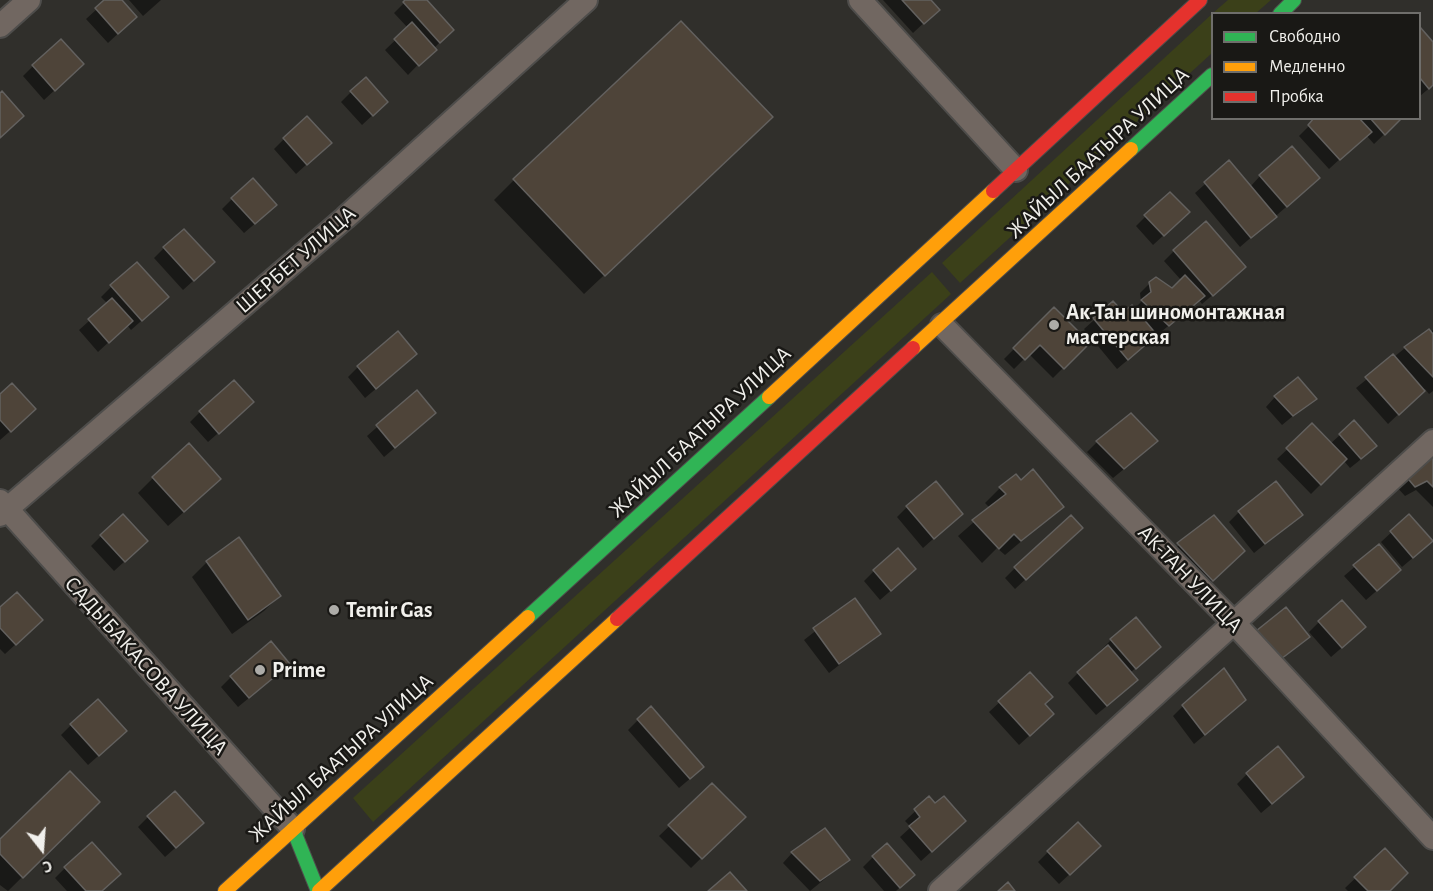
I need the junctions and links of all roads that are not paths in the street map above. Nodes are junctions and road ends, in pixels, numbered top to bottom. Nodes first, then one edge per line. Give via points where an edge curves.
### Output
1 (29, 0) edge
2 (586, 0) edge
3 (860, 0) edge
4 (1200, 0) edge
5 (1294, 0) edge
6 (1282, 12) edge
7 (0, 26) edge
8 (1211, 76) edge
9 (1016, 170) junction
10 (942, 325) junction
11 (1433, 441) edge
12 (2, 508) edge
13 (1235, 624) junction
14 (293, 829) junction
15 (1433, 838) edge
16 (225, 891) edge
17 (318, 891) edge
18 (940, 891) edge

1 - 7 street
2 - 12 street, ШЕРБЕТ УЛИЦА via 345,218
3 - 9 street
4 - 9 main road, ЖАЙЫЛ БААТЫРА УЛИЦА
5 - 6 main road
8 - 10 main road, ЖАЙЫЛ БААТЫРА УЛИЦА
9 - 14 main road, ЖАЙЫЛ БААТЫРА УЛИЦА
10 - 13 street, АК-ТАН УЛИЦА
10 - 17 main road, ЖАЙЫЛ БААТЫРА УЛИЦА
11 - 13 street
12 - 14 street, САДЫБАКАСОВА УЛИЦА
13 - 15 street, АК-ТАН УЛИЦА
13 - 18 street
14 - 16 main road, ЖАЙЫЛ БААТЫРА УЛИЦА
14 - 17 main road

